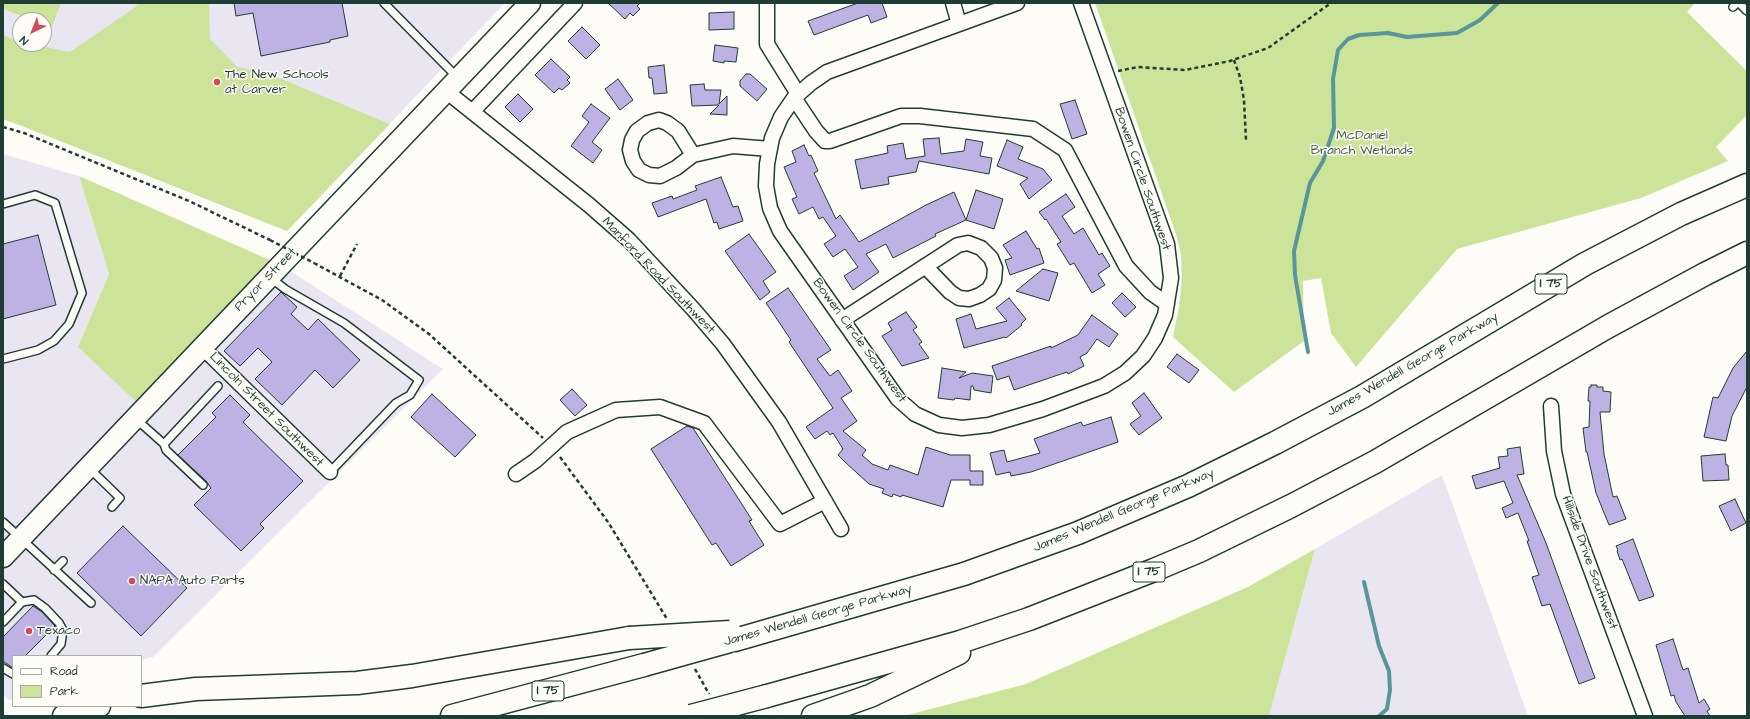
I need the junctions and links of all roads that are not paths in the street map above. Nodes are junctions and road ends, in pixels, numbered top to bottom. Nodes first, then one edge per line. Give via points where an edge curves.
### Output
1 (384, 3) edge
2 (530, 3) edge
3 (575, 3) edge
4 (768, 3) edge
5 (953, 3) edge
6 (1017, 3) edge
7 (1081, 3) edge
8 (1736, 4) edge
9 (1747, 11) edge
10 (959, 24) junction
11 (452, 84) junction
12 (796, 96) junction
13 (472, 112) junction
14 (770, 149) junction
15 (693, 155) junction
16 (1747, 185) edge
17 (3, 204) edge
18 (1747, 253) edge
19 (925, 266) junction
20 (269, 277) junction
21 (1167, 304) junction
22 (842, 320) junction
23 (202, 347) junction
24 (3, 359) edge
25 (218, 386) dead end
26 (1551, 406) dead end
27 (135, 417) junction
28 (164, 444) junction
29 (88, 467) junction
30 (330, 472) joint
31 (516, 474) dead end
32 (203, 485) dead end
33 (825, 501) junction
34 (112, 507) dead end
35 (3, 522) edge
36 (841, 529) dead end
37 (20, 538) junction
38 (3, 557) edge
39 (62, 560) dead end
40 (54, 570) junction
41 (3, 584) edge
42 (22, 602) junction
43 (91, 603) dead end
44 (1029, 618) junction
45 (3, 622) edge
46 (732, 636) junction
47 (52, 655) edge
48 (3, 668) edge
49 (12, 673) edge
50 (142, 696) edge
51 (96, 707) edge
52 (65, 716) edge
53 (452, 716) edge
54 (691, 716) edge
55 (814, 716) edge
56 (1645, 716) edge

1 - 11 lane
2 - 11 main road, Pryor Street
3 - 13 street
4 - 12 street via 767,44
5 - 10 street
6 - 10 street, Bowen Circle Southwest
7 - 21 street, Bowen Circle Southwest via 1167,244 1171,278
8 - 9 lane
10 - 12 street, Bowen Circle Southwest via 827,72
11 - 13 street, Manford Road Southwest
11 - 20 main road, Pryor Street
12 - 14 street, Bowen Circle Southwest via 781,117
12 - 21 street via 816,131 825,141 901,116 1033,129 1064,150 1126,266 1150,292
13 - 33 street, Manford Road Southwest via 590,205 628,240 694,310 723,344 779,422
14 - 15 street via 733,146
14 - 22 street, Bowen Circle Southwest via 766,164 766,186 772,213 780,231
15 - 15 street via 660,176 649,176 639,170 630,150 637,131 648,123 659,120 678,131
16 - 46 highway, James Wendell George Parkway / I 75 via 1681,214 1598,258 1362,397 1188,486 1078,533 964,574 787,626
17 - 24 lane via 35,196 55,203 82,293 69,324 54,341 38,350
18 - 44 highway, I 75 via 1623,318 1418,438 1291,506 1154,570
19 - 19 street via 958,245 968,243 981,248 991,258 995,268 994,280 980,295 969,300 959,298
19 - 22 street
20 - 23 main road, Pryor Street
20 - 30 lane via 344,323 419,380 410,395 396,404
21 - 22 street, Bowen Circle Southwest via 1155,338 1143,356 1125,373 1104,386 989,425 962,428 939,425 915,414 898,399
23 - 27 main road, Pryor Street
23 - 30 street, Lincoln Street Southwest
25 - 28 lane
26 - 56 street, Hillside Drive Southwest via 1554,451 1563,494
27 - 28 lane
27 - 29 main road, Pryor Street
28 - 32 lane via 166,450
29 - 34 lane via 120,498
29 - 37 main road, Pryor Street
31 - 33 street via 535,461 567,432 616,410 660,406 704,423 780,524
33 - 36 street, Manford Road Southwest
35 - 37 lane
37 - 38 main road, Pryor Street
37 - 40 lane
39 - 40 lane
40 - 43 lane
41 - 42 lane
42 - 45 lane
42 - 47 lane via 34,600 45,608 63,630 61,644
44 - 54 highway, I 75, bridge via 952,644
44 - 55 highway via 870,696
46 - 50 highway, bridge via 629,638 357,683 196,689
46 - 53 highway, James Wendell George Parkway / I 75, bridge via 644,665
48 - 49 lane
51 - 52 highway

